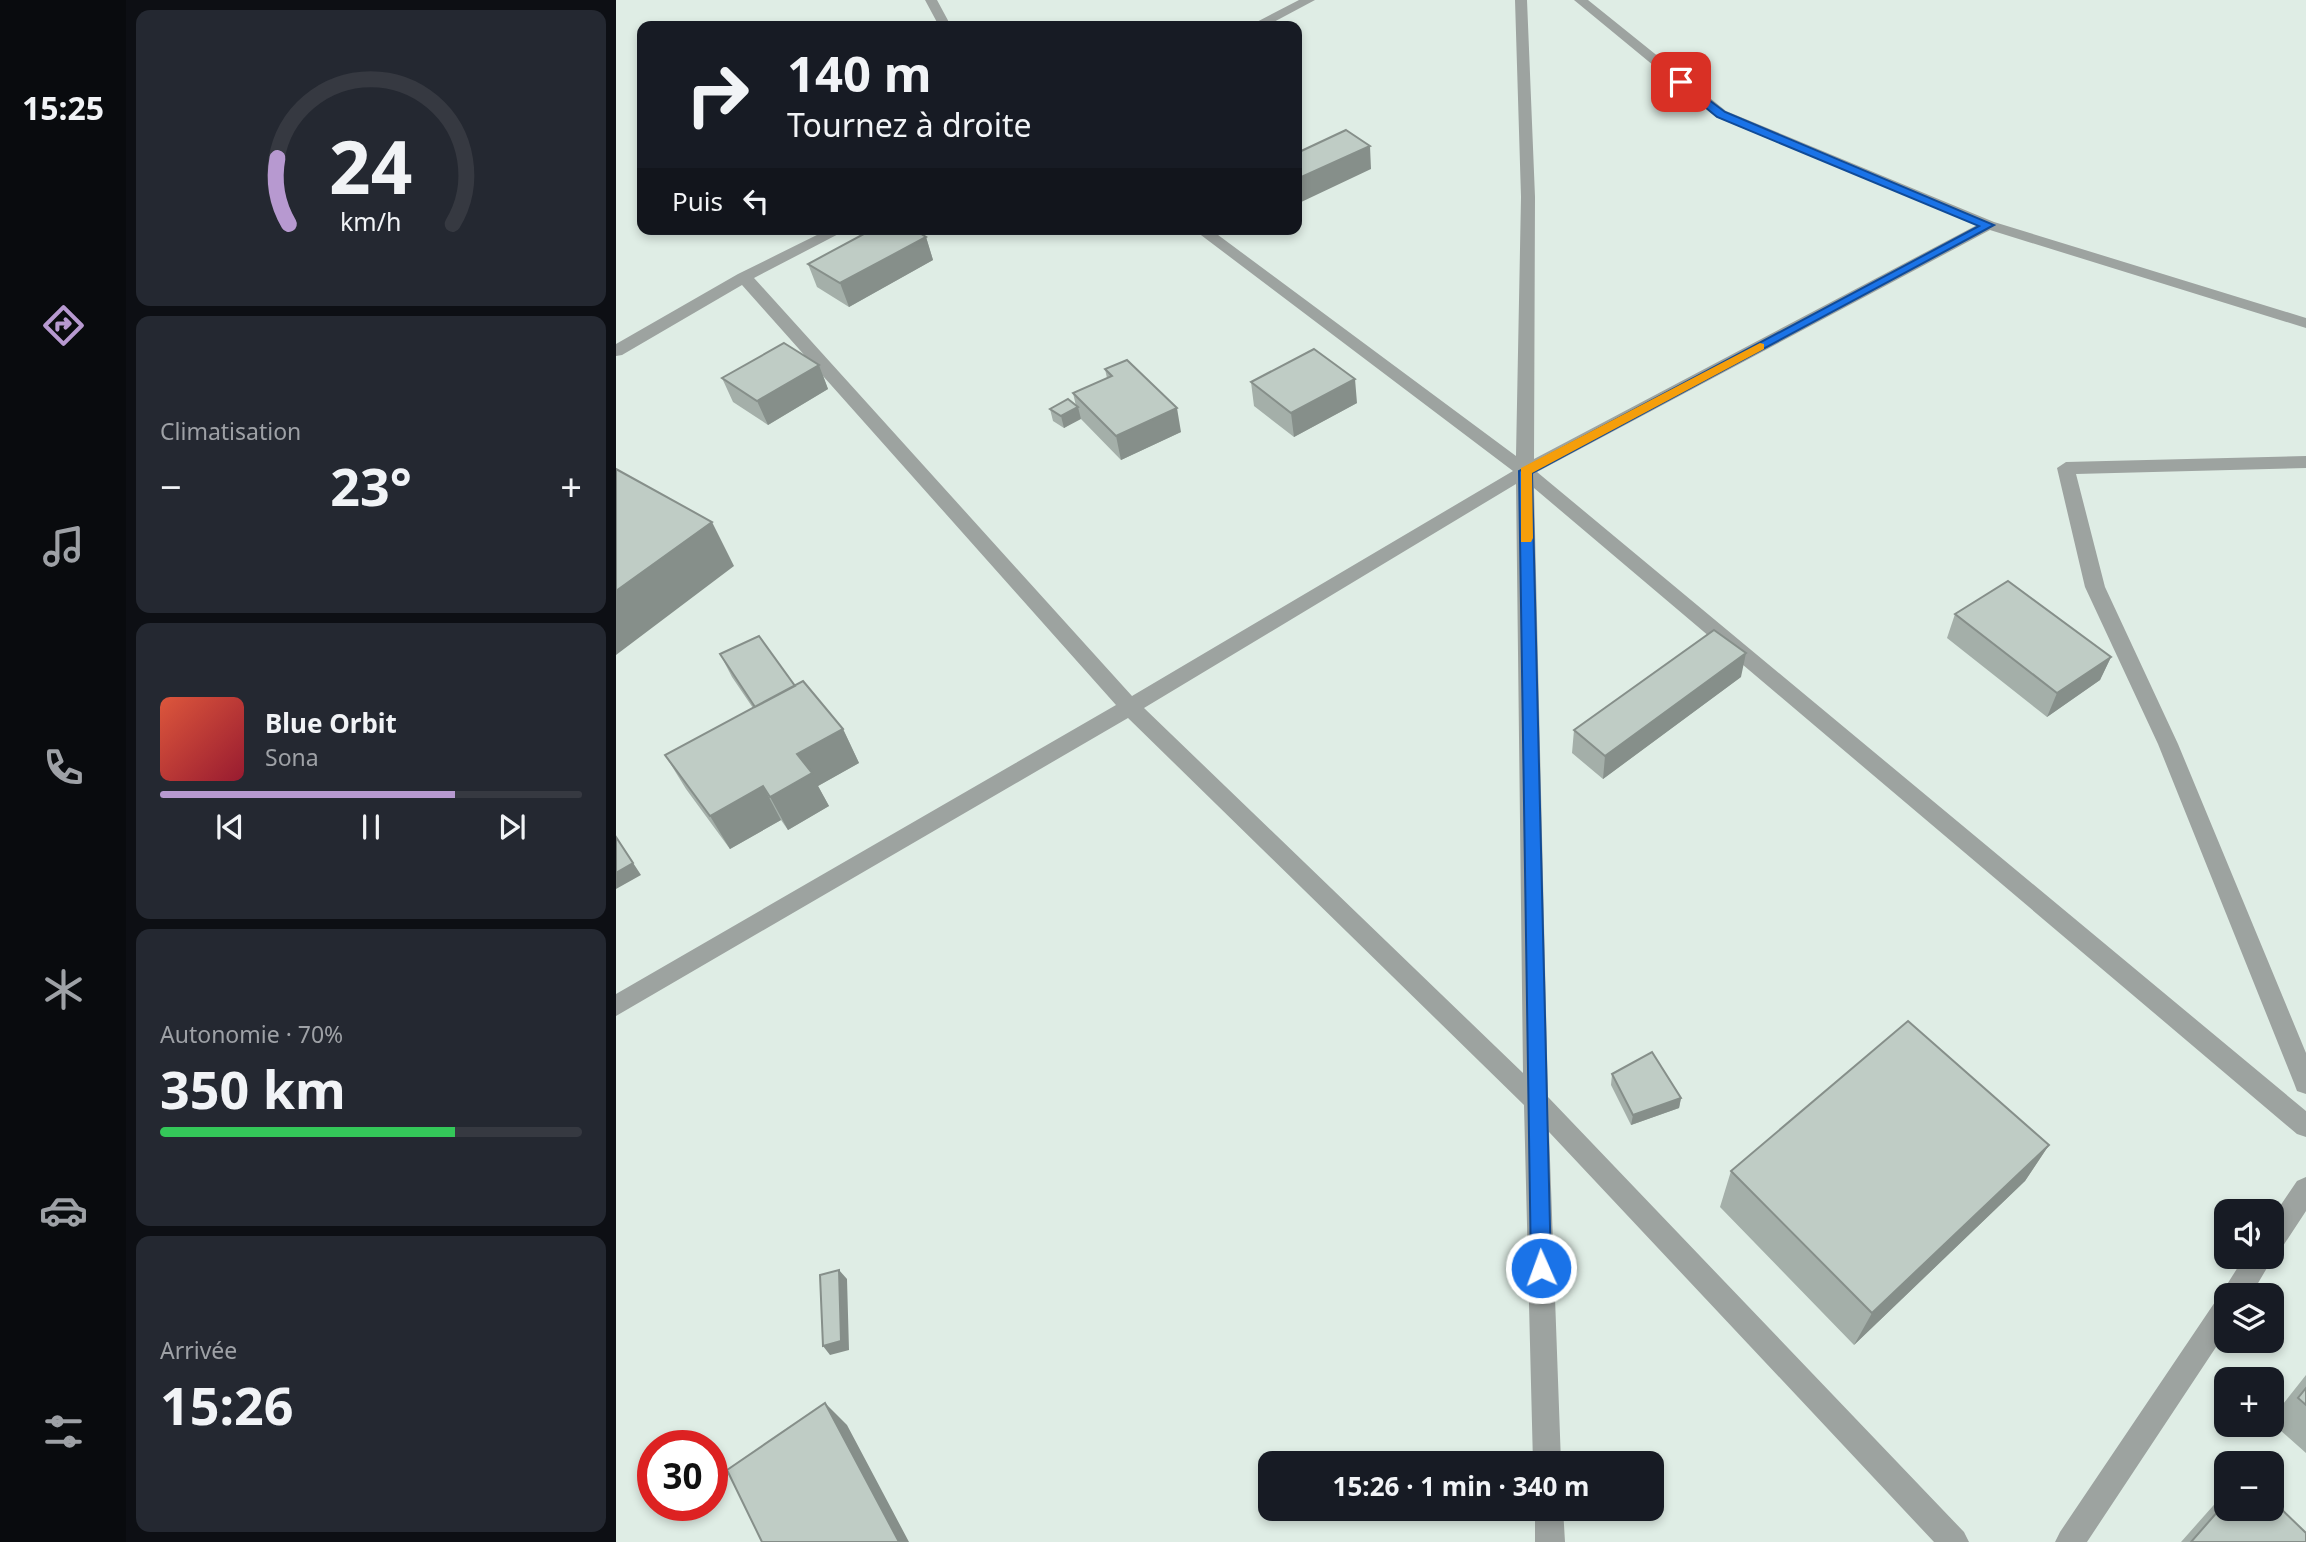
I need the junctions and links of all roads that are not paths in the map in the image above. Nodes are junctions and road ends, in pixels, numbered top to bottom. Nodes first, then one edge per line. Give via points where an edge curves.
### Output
1 (931, 0) edge
2 (1310, 0) edge
3 (1521, 0) edge
4 (1580, 0) edge
5 (942, 21) edge
6 (1266, 21) edge
7 (1989, 225) junction
8 (829, 235) edge
9 (1208, 235) edge
10 (744, 277) junction
11 (2306, 323) edge
12 (616, 351) edge
13 (2306, 462) edge
14 (1525, 471) junction
15 (1130, 707) junction
16 (616, 1006) edge
17 (2306, 1083) edge
18 (1536, 1101) junction
19 (2306, 1126) edge
20 (2306, 1189) edge
21 (2284, 1222) edge
22 (2214, 1326) edge
23 (1547, 1451) edge
24 (1549, 1521) edge
25 (1550, 1542) edge
26 (1954, 1542) edge
27 (2070, 1542) edge

1 - 5 street
2 - 6 street
3 - 14 street via 1528,197
4 - 7 street via 1721,114
7 - 11 street
7 - 14 street
8 - 10 street
9 - 14 street
10 - 12 street
10 - 15 street
13 - 17 street via 2066,468 2095,587 2168,744
14 - 15 street
14 - 18 street
14 - 19 street
15 - 16 street
15 - 18 street
18 - 23 street
18 - 26 street
20 - 21 street
22 - 27 street
24 - 25 street

